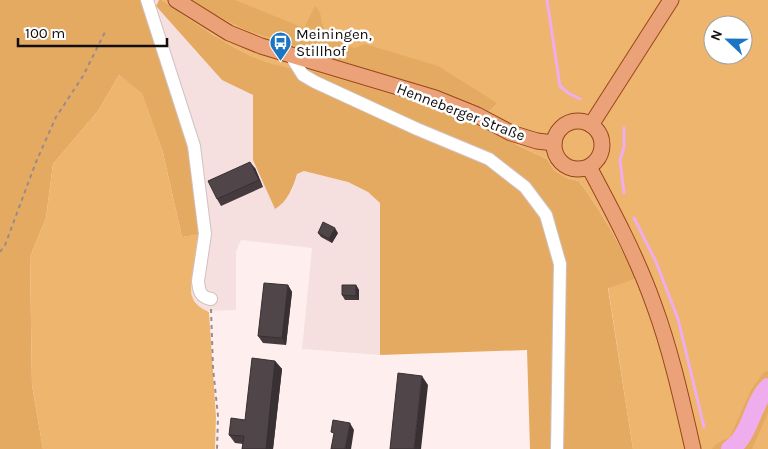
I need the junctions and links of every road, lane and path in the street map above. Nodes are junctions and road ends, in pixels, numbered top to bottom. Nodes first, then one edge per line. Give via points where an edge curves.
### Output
1 (147, 0) edge
2 (176, 0) edge
3 (671, 0) edge
4 (105, 32) dead end
5 (291, 56) junction
6 (591, 125) junction
7 (554, 143) junction
8 (589, 167) junction
9 (0, 252) edge
10 (211, 299) joint
11 (692, 444) edge
12 (217, 449) edge
13 (556, 449) edge

1 - 10 lane via 194,146 205,234 198,289 205,298
2 - 5 main road, Henneberger Straße via 229,33
3 - 6 main road
4 - 9 path via 83,76 56,116
5 - 7 main road, Henneberger Straße via 434,98 511,133
5 - 13 lane via 303,75 315,82 489,159 525,187 546,216 560,264
6 - 7 main road via 576,121 569,123 559,130
6 - 8 main road via 602,143 598,159
7 - 8 main road via 556,155 566,166 577,170
8 - 11 main road via 627,240 654,304
10 - 12 path

